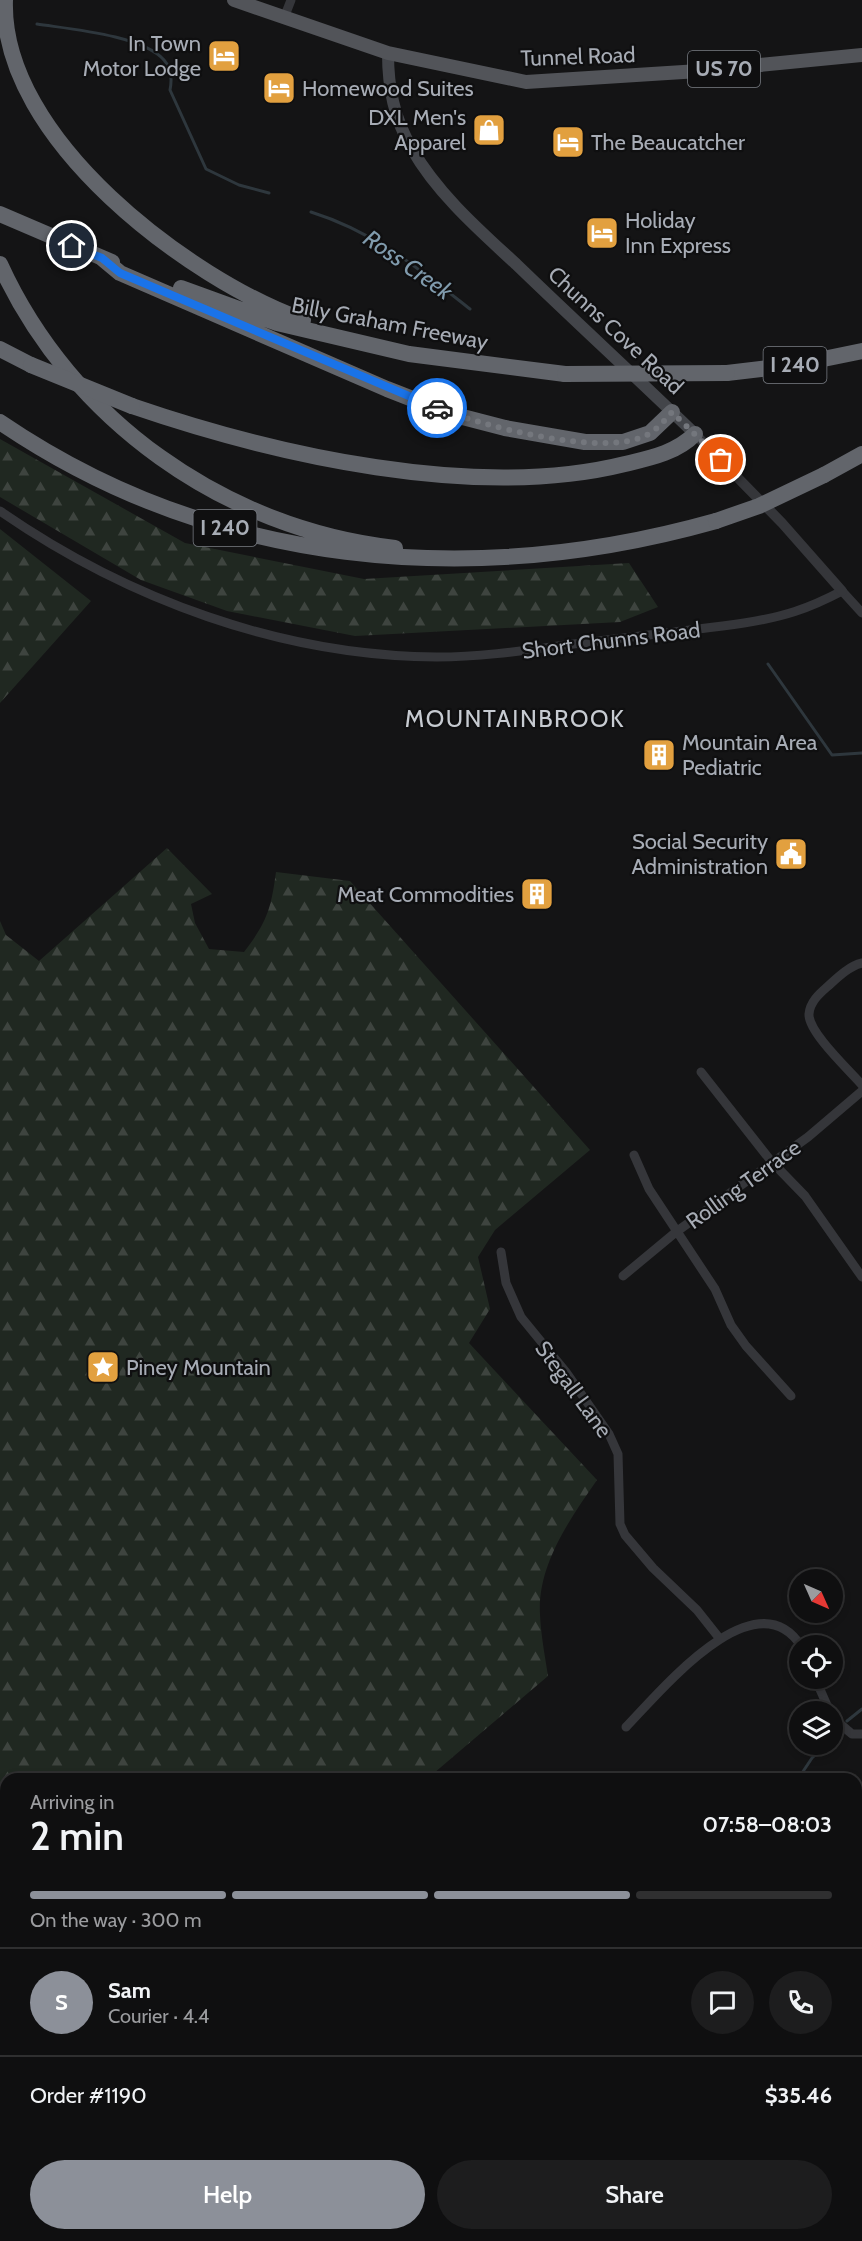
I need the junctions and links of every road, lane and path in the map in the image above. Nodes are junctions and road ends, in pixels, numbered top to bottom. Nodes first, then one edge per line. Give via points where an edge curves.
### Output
1 (5, 0) edge
2 (234, 0) edge
3 (291, 0) edge
4 (284, 18) junction
5 (388, 53) junction
6 (862, 55) edge
7 (5, 216) edge
8 (102, 258) junction
9 (0, 264) edge
10 (342, 338) junction
11 (0, 350) edge
12 (862, 351) edge
13 (672, 412) junction
14 (0, 422) edge
15 (695, 434) junction
16 (862, 453) edge
17 (0, 512) edge
18 (472, 558) junction
19 (842, 591) junction
20 (862, 613) edge
21 (862, 963) edge
22 (701, 1072) dead end
23 (862, 1085) edge
24 (862, 1091) edge
25 (634, 1155) dead end
26 (771, 1161) junction
27 (676, 1232) junction
28 (501, 1252) dead end
29 (623, 1276) dead end
30 (862, 1277) edge
31 (791, 1396) dead end
32 (793, 1635) edge
33 (720, 1639) junction
34 (843, 1726) edge
35 (626, 1727) dead end
36 (862, 1734) edge

1 - 10 highway via 4,42 20,91 38,123 90,184 150,238 205,274
2 - 4 main road, Tunnel Road / US 70
3 - 4 street
4 - 5 main road, Tunnel Road / US 70
5 - 6 main road, Tunnel Road / US 70 via 526,82 705,71
5 - 13 main road, Chunns Cove Road via 394,111 426,170 483,233
7 - 8 highway, Billy Graham Freeway / I 240
8 - 10 highway, Billy Graham Freeway / I 240 via 277,323
8 - 13 highway via 120,273 387,389 462,417 548,437 608,443 643,437
9 - 18 highway via 64,368 117,424 194,481 242,506 309,530 392,548 457,552
10 - 12 highway, Billy Graham Freeway / I 240, bridge via 444,360 565,374 727,373
11 - 15 highway, bridge via 132,406 200,429 306,454 418,471 548,476 609,468 674,450
13 - 15 main road, Chunns Cove Road
14 - 18 highway, I 240 via 89,476 234,530 361,555
15 - 19 street, Chunns Cove Road via 775,515
16 - 18 highway, I 240, bridge via 759,506 716,520 624,544 519,558
17 - 19 street, Short Chunns Road via 79,561 158,599 276,636 374,653 478,655 744,623 784,617
19 - 20 street, Chunns Cove Road
21 - 23 street via 821,992 809,1014 814,1029
22 - 26 street
24 - 26 street, Rolling Terrace via 808,1137
25 - 27 street via 649,1189
26 - 27 street, Rolling Terrace
26 - 30 street via 806,1196
27 - 29 street, Rolling Terrace
27 - 31 street via 715,1289 746,1346
28 - 33 street, Stegall Lane via 506,1283 521,1317 566,1372 609,1434 618,1454 620,1524 625,1535
32 - 33 street via 775,1624 760,1623
33 - 35 street via 687,1665
34 - 36 street via 852,1734

